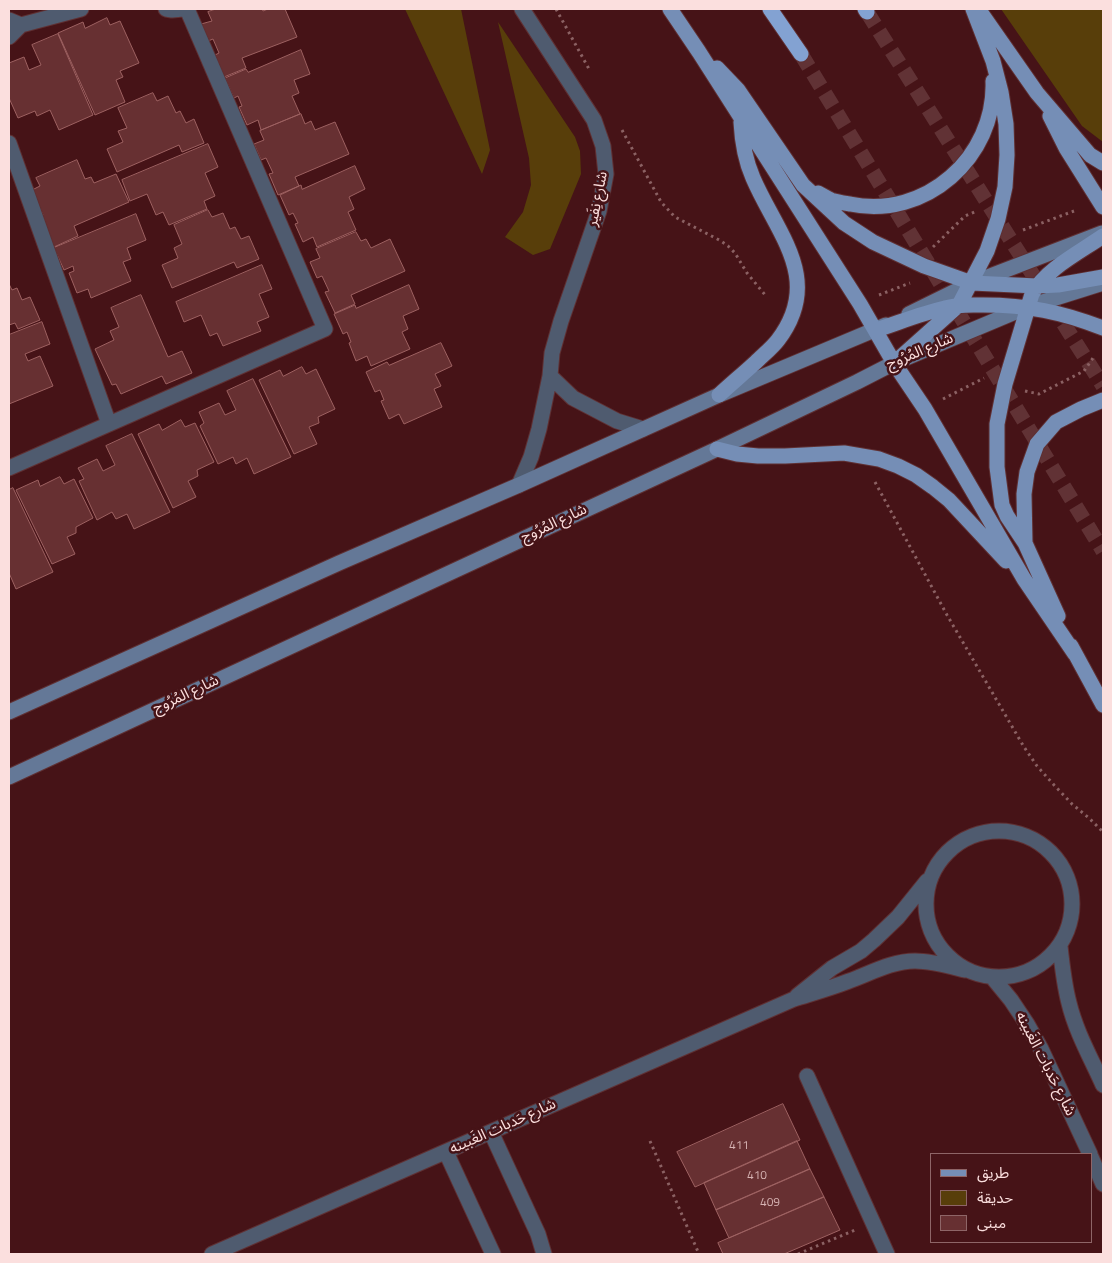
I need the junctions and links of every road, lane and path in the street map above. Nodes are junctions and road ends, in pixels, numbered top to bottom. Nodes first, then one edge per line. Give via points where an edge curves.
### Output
1 (81, 9) edge
2 (166, 9) edge
3 (184, 9) edge
4 (187, 9) edge
5 (522, 9) edge
6 (556, 9) edge
7 (670, 9) edge
8 (770, 9) edge
9 (973, 9) edge
10 (978, 9) edge
11 (15, 23) edge
12 (9, 37) edge
13 (699, 52) junction
14 (801, 54) tunnel mouth
15 (993, 62) junction
16 (592, 74) dead end
17 (1037, 93) junction
18 (740, 118) junction
19 (619, 125) dead end
20 (9, 143) edge
21 (1103, 163) edge
22 (803, 185) junction
23 (1103, 208) edge
24 (980, 210) dead end
25 (1074, 211) dead end
26 (1024, 230) dead end
27 (1103, 232) edge
28 (1103, 236) edge
29 (933, 247) dead end
30 (1103, 278) edge
31 (916, 280) dead end
32 (972, 283) junction
33 (1103, 283) edge
34 (1037, 286) junction
35 (766, 296) dead end
36 (871, 298) dead end
37 (959, 305) junction
38 (1027, 307) junction
39 (1103, 328) edge
40 (876, 330) junction
41 (1094, 358) dead end
42 (894, 362) junction
43 (550, 376) junction
44 (985, 377) dead end
45 (1020, 390) dead end
46 (719, 395) junction
47 (1103, 400) edge
48 (938, 402) dead end
49 (109, 424) junction
50 (644, 429) junction
51 (717, 449) junction
52 (9, 468) edge
53 (875, 482) dead end
54 (519, 486) junction
55 (1025, 543) junction
56 (1024, 579) junction
57 (1075, 654) junction
58 (1103, 706) edge
59 (9, 712) edge
60 (9, 777) edge
61 (1103, 832) edge
62 (929, 878) junction
63 (1060, 946) junction
64 (965, 970) junction
65 (992, 978) junction
66 (794, 998) junction
67 (807, 1076) dead end
68 (1103, 1085) edge
69 (491, 1132) junction
70 (650, 1141) dead end
71 (446, 1152) junction
72 (1089, 1153) edge
73 (1092, 1159) edge
74 (1103, 1184) edge
75 (873, 1222) junction
76 (212, 1254) edge
77 (493, 1254) edge
78 (544, 1254) edge
79 (700, 1254) edge
80 (798, 1254) edge
81 (887, 1254) edge

1 - 11 street
2 - 3 street
4 - 49 street via 325,329
5 - 43 street, شارع نِفَير via 594,120 603,146 606,174 599,210 552,353
6 - 16 path
7 - 13 main road
8 - 14 highway
9 - 15 main road
10 - 17 main road
11 - 12 street
13 - 18 main road
13 - 22 main road via 738,90
15 - 22 main road via 991,109 973,154 952,177 926,195 895,205 863,207 832,200
15 - 32 main road via 1001,92 1008,156 998,219 988,252
17 - 21 main road via 1090,155
17 - 23 main road
18 - 40 main road
18 - 46 main road via 748,164 789,248 797,278 797,292 790,320 777,342
19 - 35 path via 669,212 728,246
20 - 49 street
22 - 32 main road via 844,222 873,242 924,266
24 - 29 path via 964,216
25 - 26 path
27 - 32 street
28 - 34 main road via 1050,272
30 - 34 main road
31 - 36 path
32 - 34 main road
32 - 37 main road
32 - 40 street
33 - 38 street, شارع المُرُوج
34 - 38 main road
37 - 38 main road
37 - 40 main road
37 - 42 main road
38 - 39 main road via 1063,314
38 - 42 street, شارع المُرُوج
38 - 55 main road via 997,424 996,467 1002,504 1012,526
40 - 42 main road
40 - 46 street
41 - 45 path via 1084,371 1039,394
42 - 51 street, شارع المُرُوج
42 - 56 main road
43 - 50 street via 573,398 617,421
43 - 54 street, شارع نِفَير via 539,429
44 - 48 path
46 - 50 street
47 - 55 main road via 1056,422 1037,444 1027,472 1024,494
49 - 52 street
50 - 54 street
51 - 56 main road via 758,456 844,453 898,466 949,500
51 - 60 street, شارع المُرُوج
53 - 61 path via 1024,747 1054,785
54 - 59 street via 339,563
55 - 57 main road
56 - 57 main road
57 - 58 main road
62 - 63 street via 949,849 964,839 998,831 1032,839 1059,862 1068,878 1072,913
62 - 64 street via 925,914 930,931 938,947
62 - 66 street, شارع حَدبات الغَبينه via 898,917 874,940
63 - 65 street via 1050,958 1023,974
63 - 68 street via 1069,1004
64 - 65 street
64 - 66 street, شارع حَدبات الغَبينه via 929,962 901,962
65 - 72 street, شارع حَدبات الغَبينه via 1032,1032
66 - 69 street, شارع حَدبات الغَبينه
67 - 75 street
69 - 71 street, شارع حَدبات الغَبينه
69 - 78 street
70 - 79 path
71 - 76 street, شارع حَدبات الغَبينه
71 - 77 street
73 - 74 street, شارع حَدبات الغَبينه
75 - 80 path
75 - 81 street

